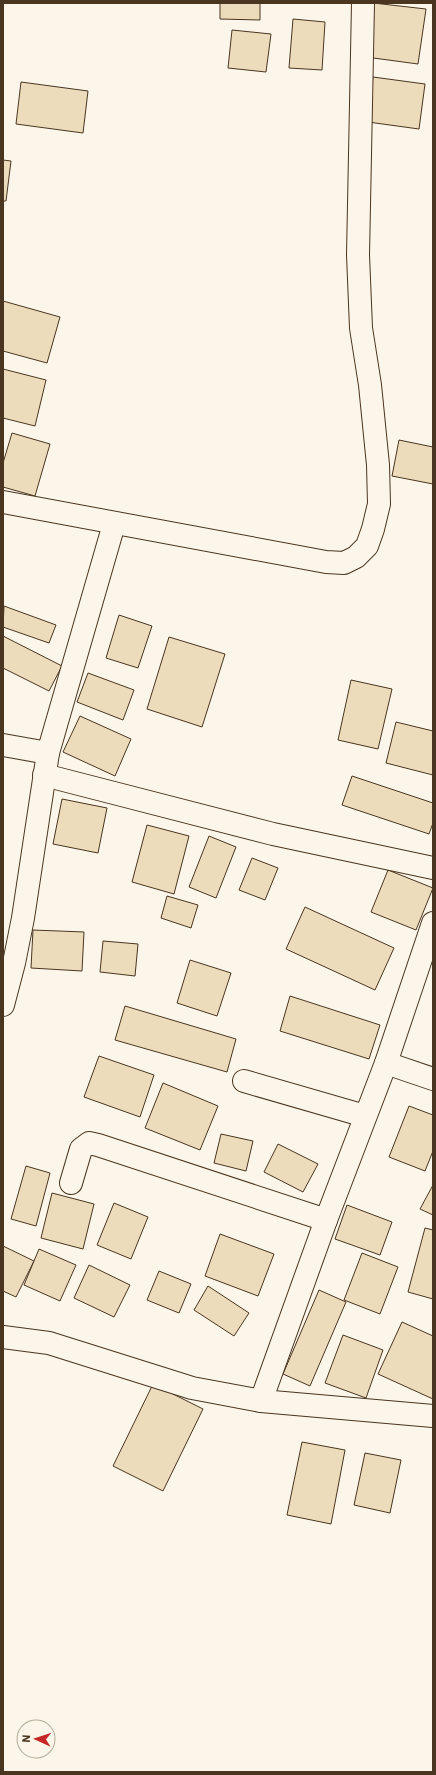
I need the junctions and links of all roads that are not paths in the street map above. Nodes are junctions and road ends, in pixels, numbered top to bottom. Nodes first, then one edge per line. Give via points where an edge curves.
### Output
1 (362, 3) edge
2 (3, 502) edge
3 (114, 524) junction
4 (3, 745) edge
5 (48, 753) junction
6 (44, 775) junction
7 (433, 868) edge
8 (433, 923) edge
9 (3, 1004) edge
10 (386, 1063) junction
11 (433, 1079) edge
12 (244, 1081) dead end
13 (365, 1116) junction
14 (71, 1183) dead end
15 (326, 1220) junction
16 (3, 1336) edge
17 (261, 1401) junction
18 (433, 1416) edge

1 - 3 street via 358,255 362,328 378,465 378,504 367,546 356,557 344,563 326,562
2 - 3 street
3 - 5 street
4 - 5 street
5 - 6 street
6 - 7 street via 273,834
6 - 9 street via 23,918
8 - 10 street
10 - 11 street
10 - 13 street
12 - 13 street
13 - 15 street
14 - 15 street via 81,1149 93,1144
15 - 17 street
16 - 17 street via 49,1343 192,1388
17 - 18 street

